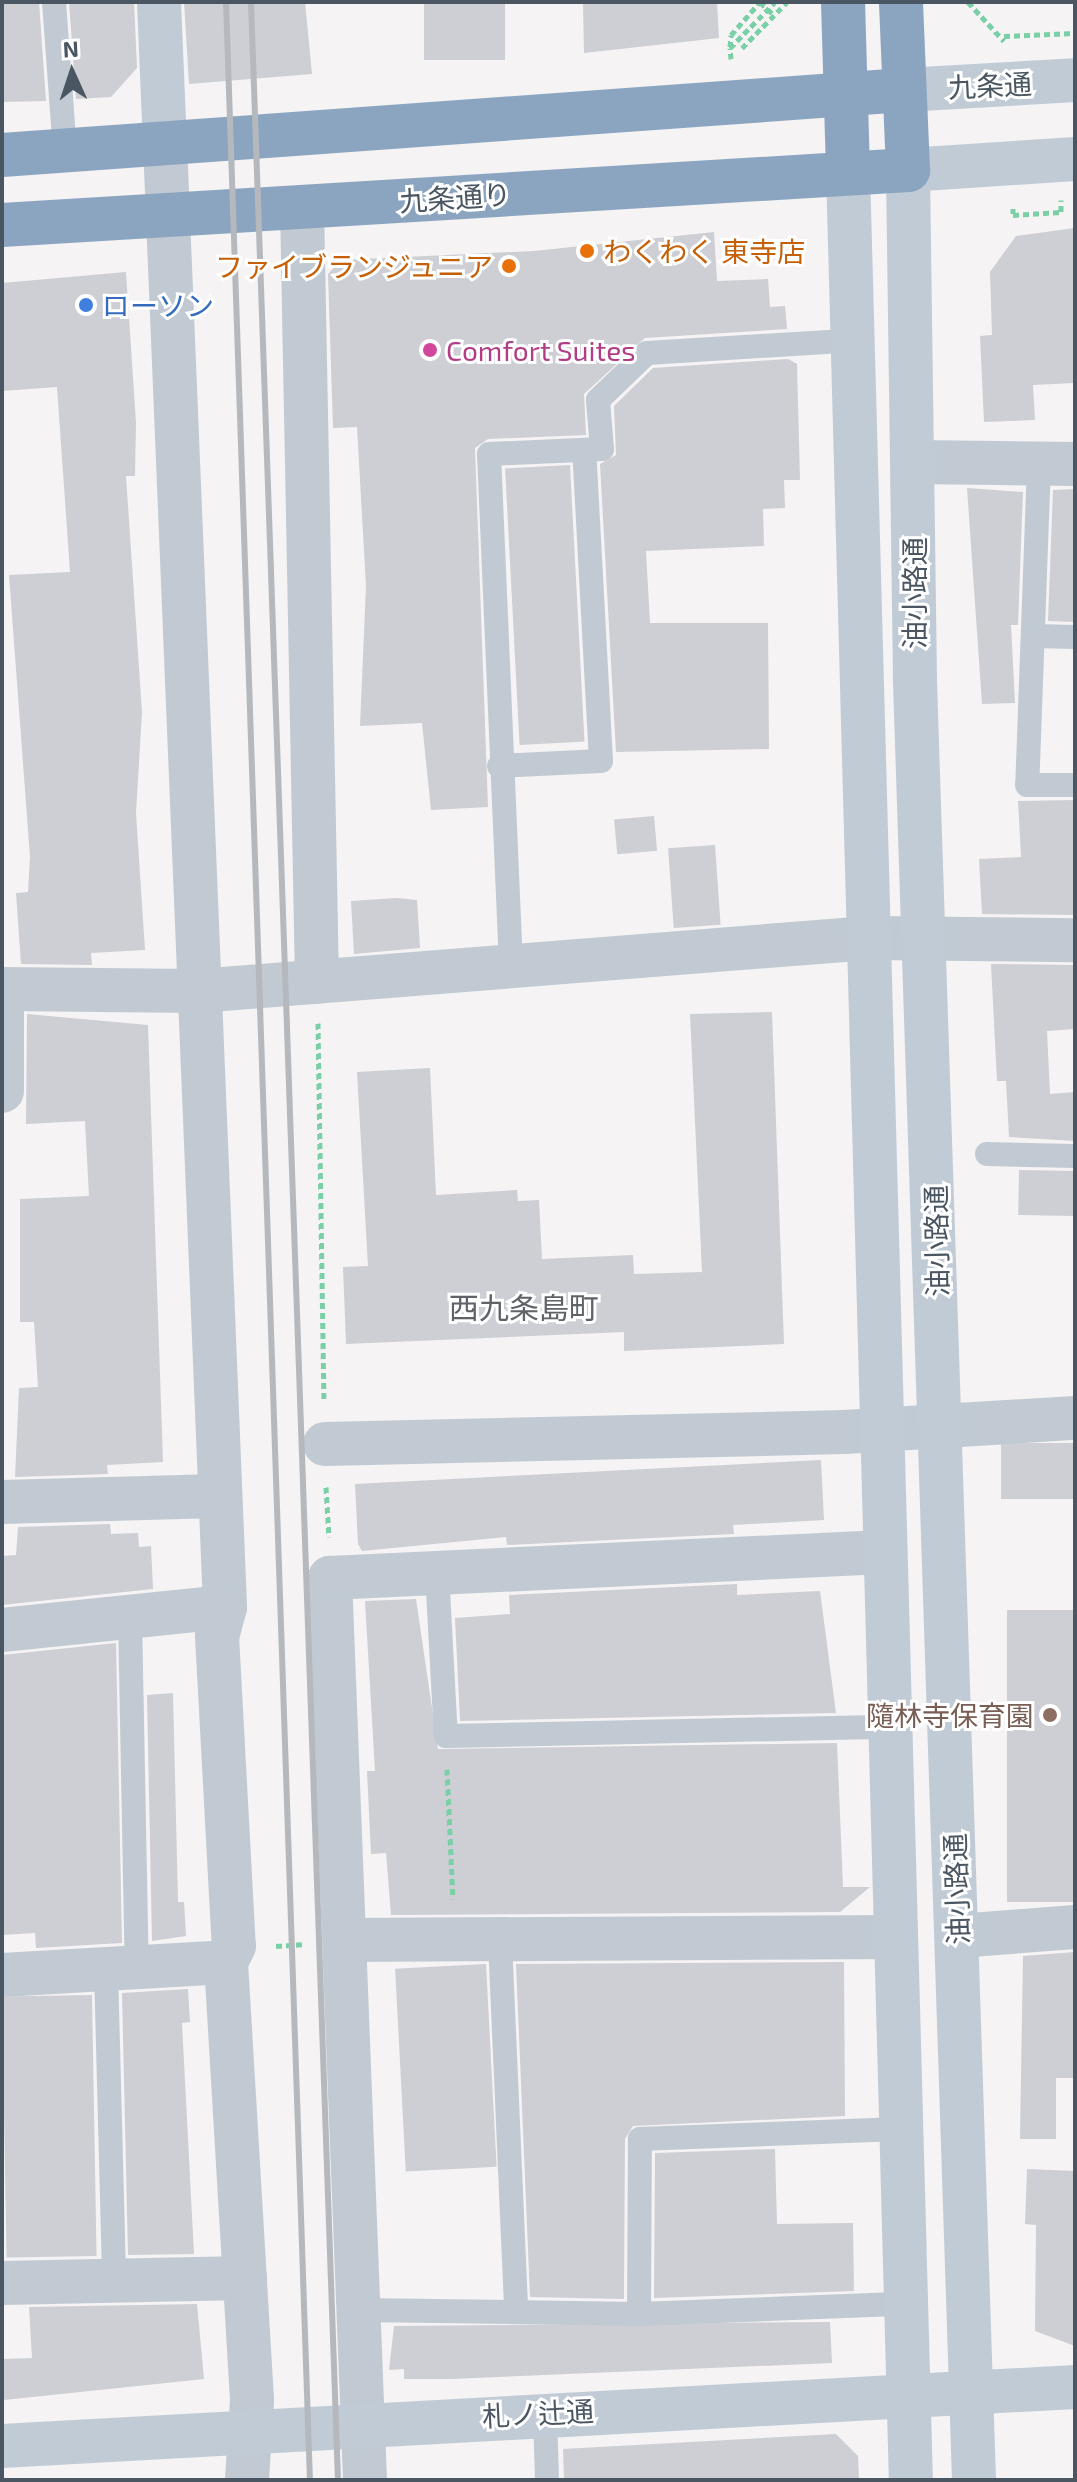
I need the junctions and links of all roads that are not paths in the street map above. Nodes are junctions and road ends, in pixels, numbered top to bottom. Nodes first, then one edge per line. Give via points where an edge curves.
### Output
1 (54, 2) edge
2 (159, 2) edge
3 (843, 2) edge
4 (901, 2) edge
5 (1075, 80) edge
6 (904, 90) junction
7 (846, 93) junction
8 (165, 144) junction
9 (65, 151) junction
10 (2, 155) edge
11 (1075, 159) edge
12 (908, 170) junction
13 (848, 171) junction
14 (302, 207) junction
15 (169, 212) junction
16 (2, 225) edge
17 (858, 340) junction
18 (584, 450) junction
19 (913, 462) junction
20 (1057, 464) edge
21 (1034, 636) junction
22 (1075, 637) edge
23 (499, 766) junction
24 (1075, 785) edge
25 (869, 938) junction
26 (928, 938) junction
27 (1075, 940) edge
28 (511, 966) junction
29 (317, 982) junction
30 (2, 989) edge
31 (198, 991) junction
32 (2, 1000) edge
33 (2, 1091) edge
34 (987, 1154) dead end
35 (1075, 1156) edge
36 (1075, 1418) edge
37 (941, 1427) junction
38 (883, 1431) junction
39 (325, 1444) road end
40 (218, 1496) junction
41 (2, 1502) edge
42 (884, 1552) junction
43 (437, 1572) junction
44 (225, 1607) junction
45 (130, 1616) junction
46 (2, 1630) edge
47 (890, 1727) junction
48 (1075, 1927) edge
49 (958, 1936) junction
50 (896, 1937) junction
51 (347, 1940) junction
52 (500, 1940) junction
53 (226, 1962) junction
54 (122, 1968) junction
55 (2, 1975) edge
56 (900, 2129) junction
57 (245, 2278) junction
58 (114, 2281) junction
59 (2, 2283) edge
60 (904, 2304) junction
61 (359, 2310) junction
62 (516, 2312) junction
63 (639, 2314) junction
64 (1075, 2387) edge
65 (971, 2392) junction
66 (906, 2395) junction
67 (545, 2413) junction
68 (362, 2422) junction
69 (246, 2432) junction
70 (2, 2446) edge
71 (247, 2480) edge
72 (365, 2480) edge
73 (547, 2480) edge
74 (911, 2480) edge
75 (974, 2480) edge

1 - 9 lane
2 - 8 street
3 - 7 highway, 油小路通
4 - 6 highway, 油小路通
5 - 6 street, 九条通
6 - 7 highway
6 - 12 highway, 油小路通
7 - 8 highway
7 - 13 highway, 油小路通
8 - 9 highway
8 - 15 street
9 - 10 highway
11 - 12 street
12 - 13 highway, 九条通り
12 - 19 street, 油小路通
13 - 14 highway, 九条通り
13 - 17 street, 油小路通
14 - 15 highway, 九条通り
14 - 29 street
15 - 16 highway, 九条通り
15 - 31 street
17 - 18 lane via 647,353 598,400 602,449
17 - 25 street, 油小路通
18 - 23 lane via 489,454
18 - 23 lane via 601,761
19 - 20 street
19 - 26 street, 油小路通
20 - 21 lane
21 - 22 lane
21 - 24 lane via 1027,785
23 - 28 lane
25 - 26 street
25 - 28 street
25 - 38 street, 油小路通
26 - 27 street
26 - 37 street, 油小路通
28 - 29 street
29 - 31 street
30 - 31 street
31 - 40 street
32 - 33 street
34 - 35 lane
36 - 37 street
37 - 38 street
37 - 49 street, 油小路通
38 - 39 street
38 - 42 street, 油小路通
40 - 41 street
40 - 44 street
42 - 43 street
42 - 47 street, 油小路通
43 - 47 lane via 446,1736
43 - 51 street via 330,1578
44 - 45 street
44 - 53 street via 217,1636 234,1946
45 - 46 street
45 - 54 lane
47 - 50 street, 油小路通
48 - 49 street
49 - 65 street, 油小路通
50 - 52 street
50 - 56 street, 油小路通
51 - 52 street
51 - 61 street
52 - 62 lane
53 - 54 street
53 - 57 street
54 - 55 street
54 - 58 lane
56 - 60 street, 油小路通
56 - 63 lane via 640,2139
57 - 58 street
57 - 69 street via 252,2400
58 - 59 street
60 - 63 lane
60 - 66 street, 油小路通
61 - 62 lane
61 - 68 street
62 - 63 lane
64 - 65 street, 札ノ辻通
65 - 66 street, 札ノ辻通
65 - 75 street, 油小路通
66 - 67 street, 札ノ辻通
66 - 74 street, 油小路通
67 - 68 street, 札ノ辻通
67 - 73 lane
68 - 69 street, 札ノ辻通
68 - 72 street
69 - 70 street, 札ノ辻通
69 - 71 street

